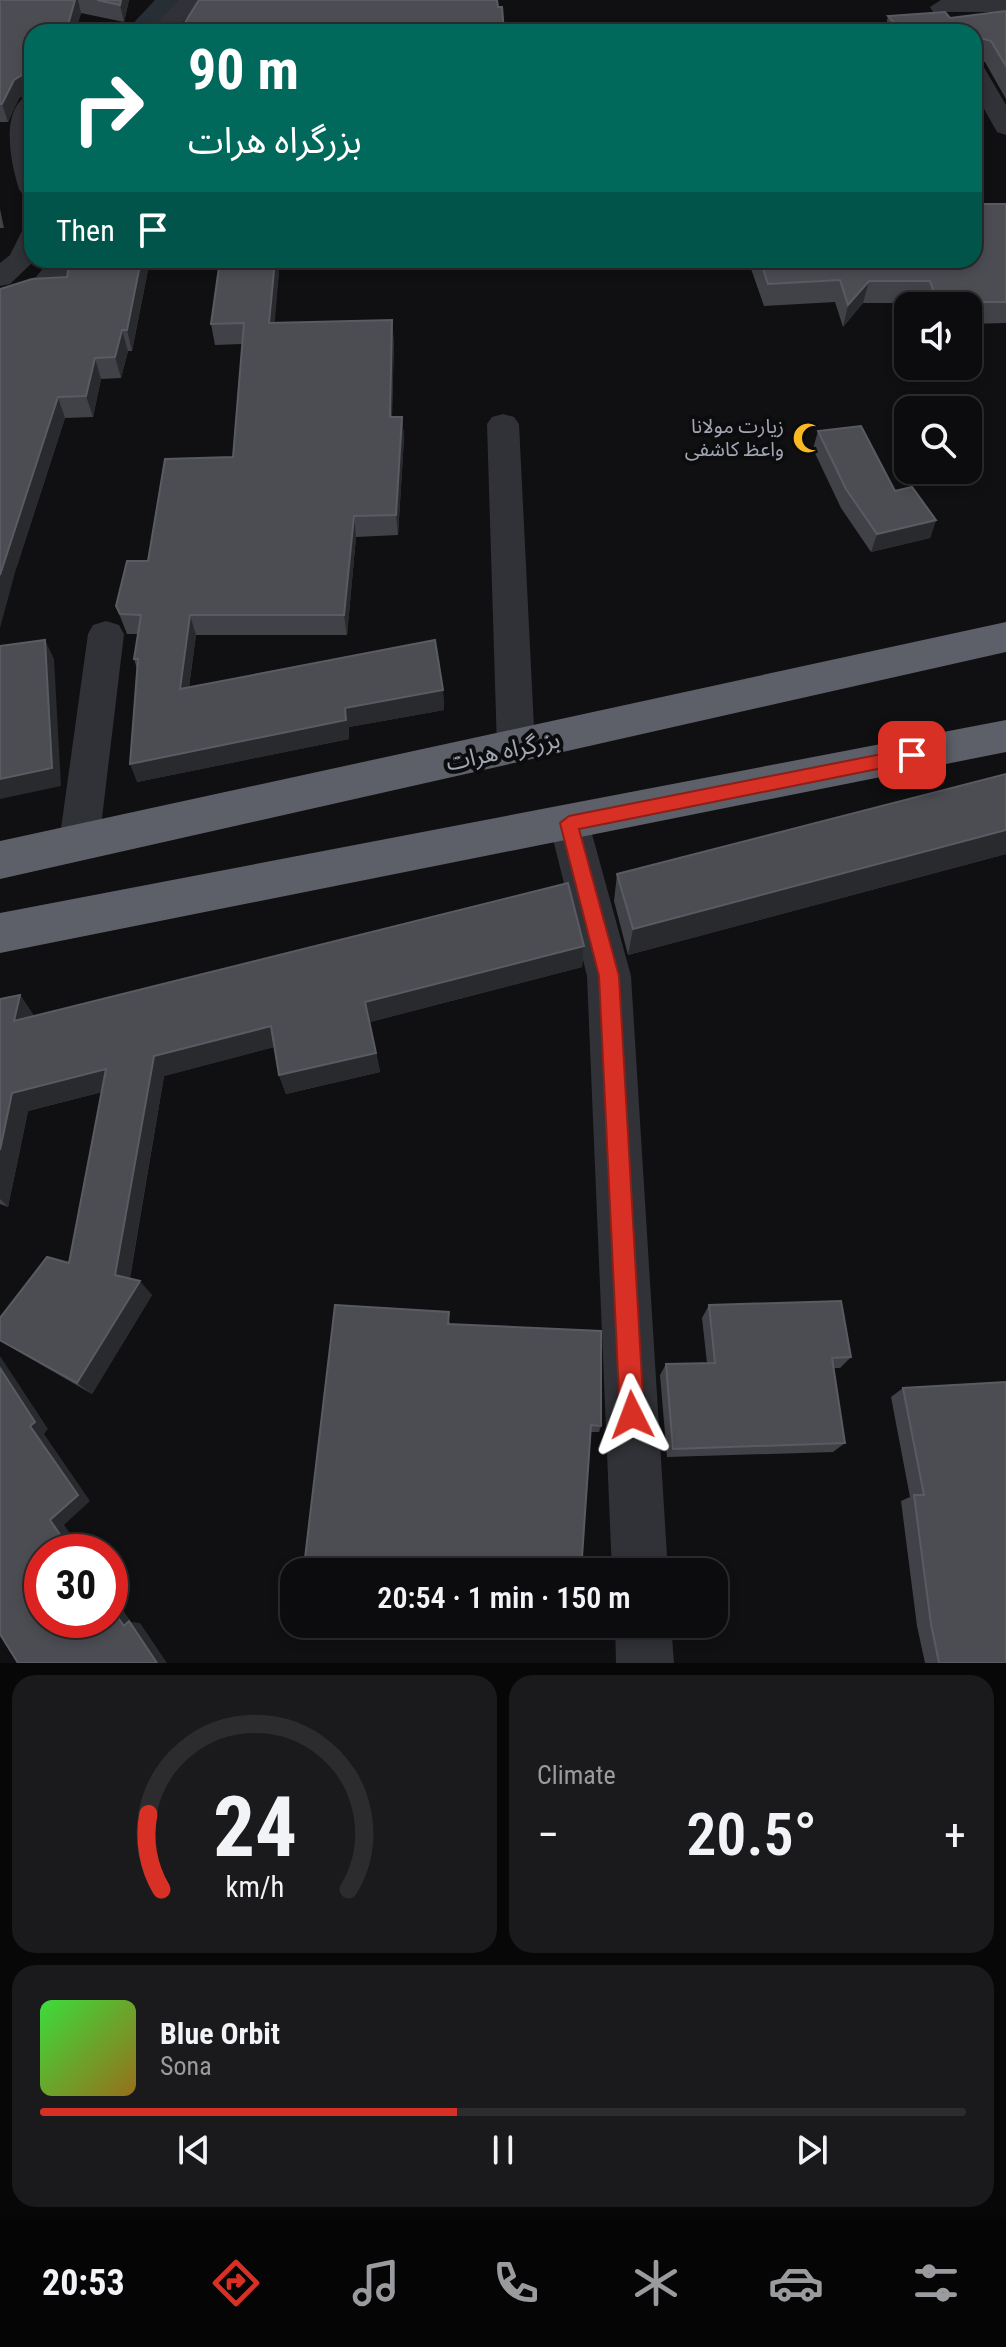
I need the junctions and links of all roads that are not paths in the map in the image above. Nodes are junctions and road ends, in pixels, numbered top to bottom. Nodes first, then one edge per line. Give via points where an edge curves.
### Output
1 (161, 0) edge
2 (192, 0) edge
3 (1006, 5) edge
4 (943, 18) edge
5 (152, 24) edge
6 (156, 24) edge
7 (982, 84) edge
8 (24, 107) edge
9 (1006, 127) edge
10 (24, 162) edge
11 (24, 255) edge
12 (61, 268) edge
13 (0, 278) edge
14 (0, 300) edge
15 (503, 424) dead end
16 (106, 634) dead end
17 (1006, 637) edge
18 (1006, 736) edge
19 (516, 748) junction
20 (569, 823) junction
21 (79, 843) junction
22 (0, 860) edge
23 (0, 933) edge
24 (639, 1558) edge
25 (644, 1638) edge
26 (645, 1663) edge

1 - 5 street
2 - 6 street
3 - 4 street
7 - 9 street
8 - 10 street via 14,133
11 - 13 street
12 - 14 street via 37,290
15 - 19 street
16 - 21 street
17 - 19 highway, بزرگراه هرات
18 - 20 highway
19 - 21 highway, بزرگراه هرات
20 - 23 highway
20 - 24 street via 609,976
21 - 22 highway, بزرگراه هرات
25 - 26 street

